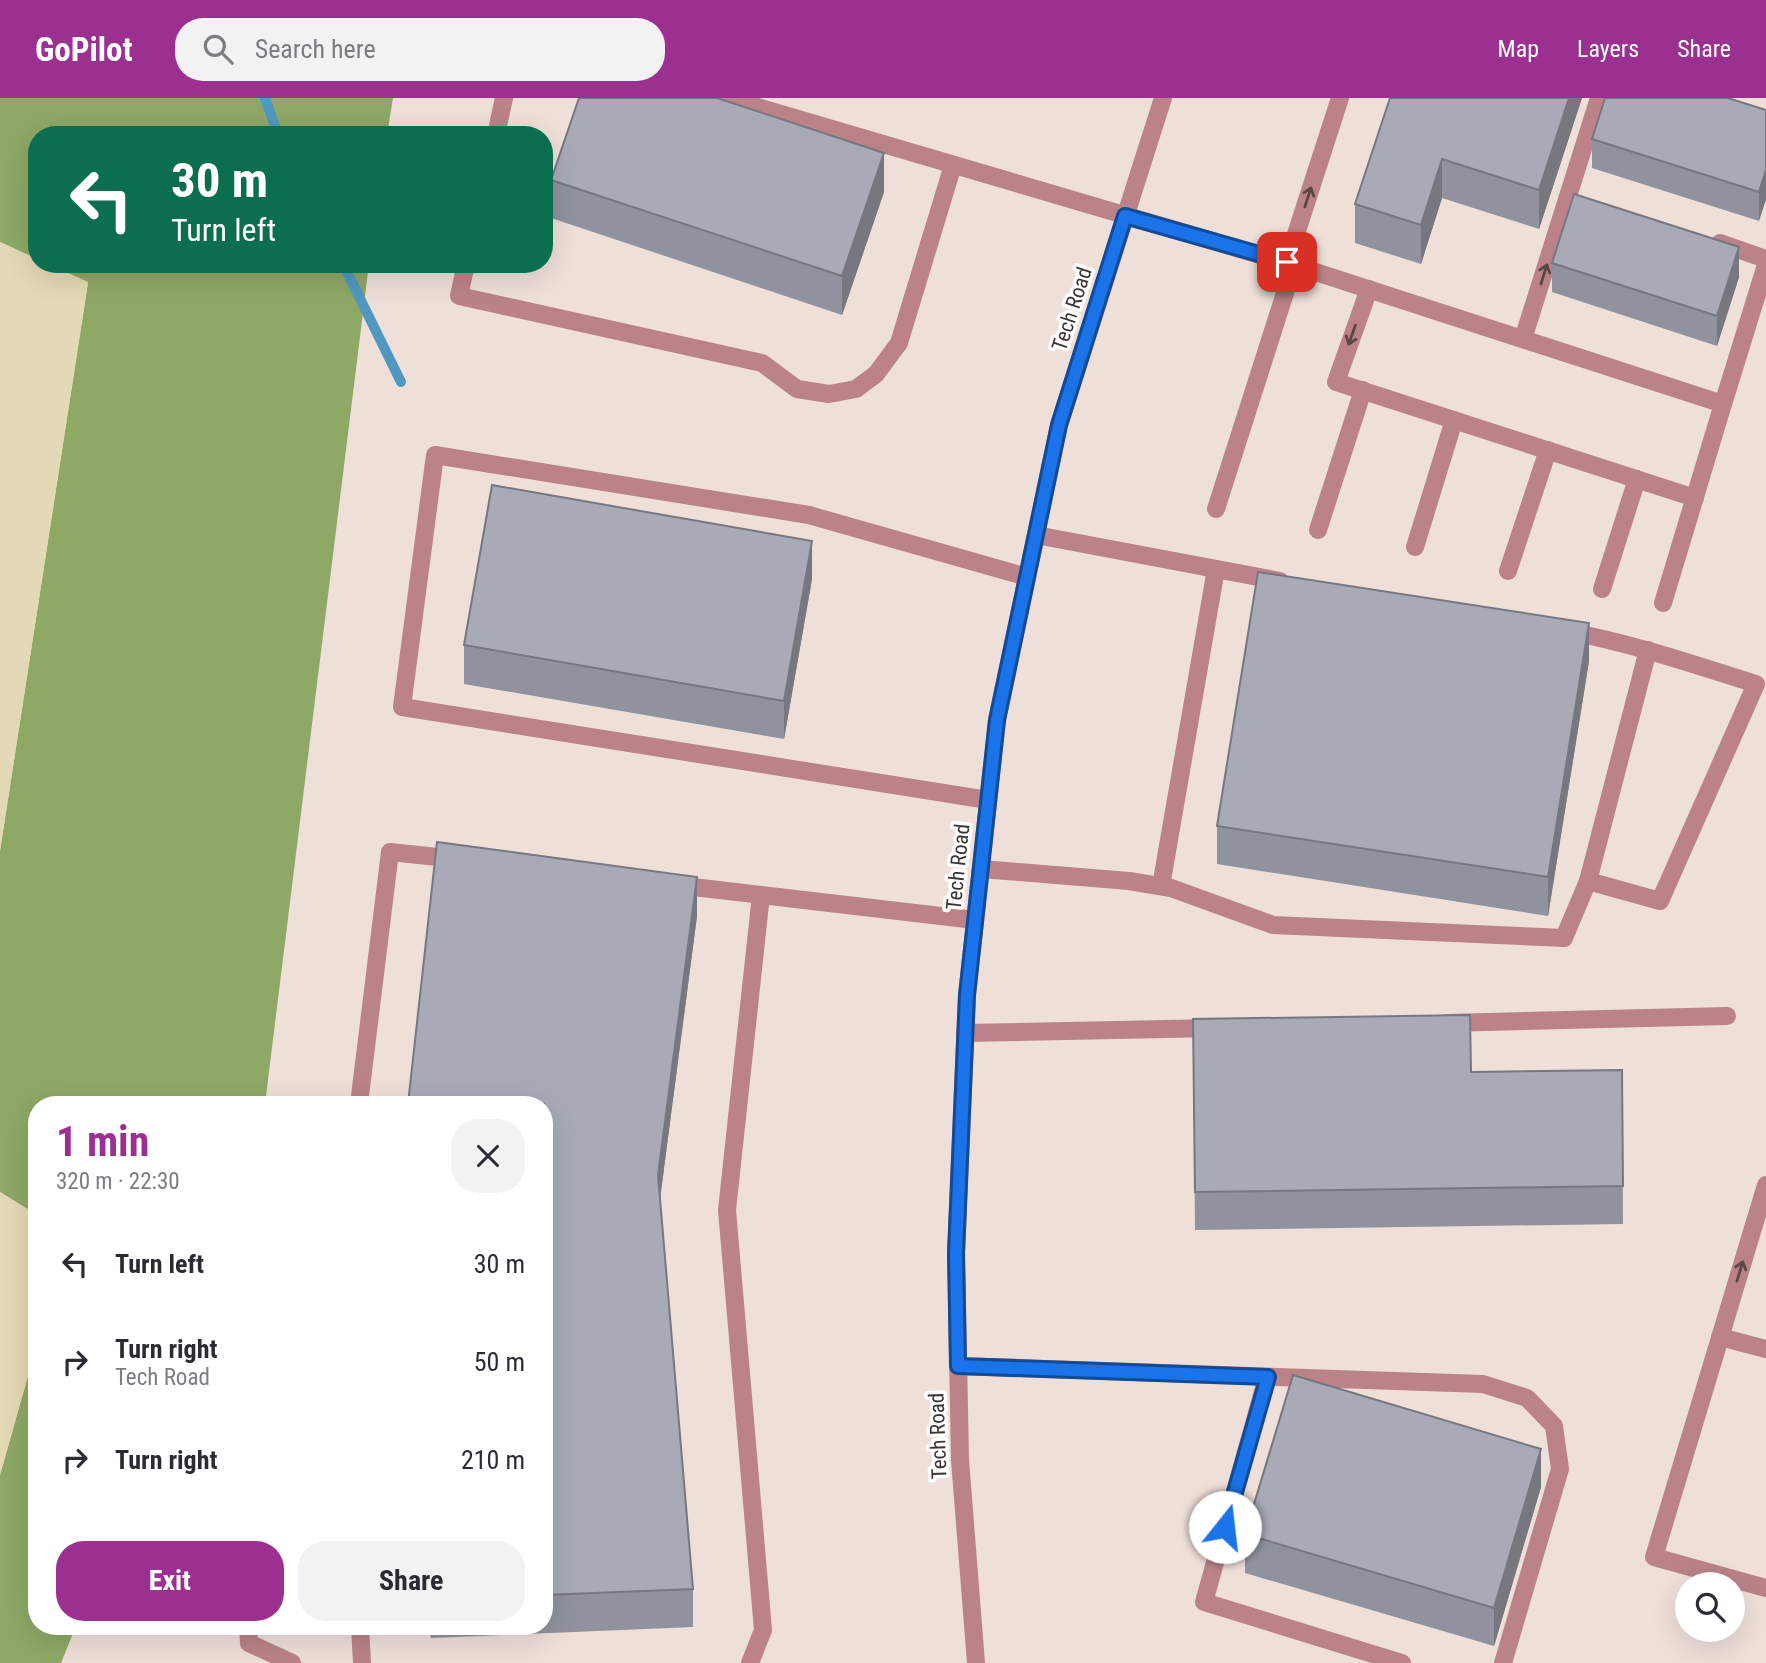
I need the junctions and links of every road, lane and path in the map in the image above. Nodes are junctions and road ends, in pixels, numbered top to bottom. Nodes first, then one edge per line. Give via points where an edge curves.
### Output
1 (504, 98) edge
2 (727, 98) edge
3 (1163, 98) edge
4 (1340, 98) edge
5 (1598, 98) edge
6 (498, 126) edge
7 (953, 165) junction
8 (1125, 216) junction
9 (1700, 237) edge
10 (1766, 259) edge
11 (1290, 263) junction
12 (1766, 265) edge
13 (464, 273) edge
14 (1368, 289) junction
15 (1523, 339) junction
16 (1363, 390) junction
17 (1723, 404) junction
18 (1454, 419) junction
19 (1548, 450) junction
20 (1637, 479) junction
21 (1695, 498) junction
22 (1216, 509) dead end
23 (1318, 530) dead end
24 (1036, 535) junction
25 (1415, 548) dead end
26 (1216, 569) junction
27 (1508, 571) dead end
28 (1027, 577) junction
29 (1298, 584) edge
30 (1602, 589) dead end
31 (1663, 603) dead end
32 (1545, 628) edge
33 (1648, 650) junction
34 (988, 800) junction
35 (473, 861) edge
36 (981, 869) junction
37 (1588, 881) junction
38 (652, 882) edge
39 (1161, 886) junction
40 (761, 895) junction
41 (975, 920) junction
42 (1727, 1016) dead end
43 (1424, 1023) edge
44 (1232, 1027) edge
45 (965, 1033) junction
46 (360, 1096) edge
47 (1766, 1185) edge
48 (1720, 1336) junction
49 (1766, 1349) edge
50 (958, 1366) junction
51 (1268, 1377) junction
52 (1766, 1588) edge
53 (249, 1635) edge
54 (360, 1635) edge
55 (292, 1663) edge
56 (362, 1663) edge
57 (750, 1663) edge
58 (976, 1663) edge
59 (1402, 1663) edge
60 (1503, 1663) edge

1 - 6 street
2 - 7 street
3 - 8 street, Tech Road
11 -> 4 street
15 -> 5 street via 1576,195
7 - 8 street
7 - 13 street via 900,343 876,374 856,389 829,394 797,389 762,363 459,296
8 - 11 street
8 - 24 street, Tech Road via 1059,425
9 - 10 street
11 - 14 street
11 - 22 street
12 - 17 street
14 - 15 street
14 -> 16 street via 1336,382
15 - 17 street
16 - 18 street
16 - 23 street
17 - 21 street
18 - 19 street
18 - 25 street
19 - 20 street
19 - 27 street
20 - 21 street
20 - 30 street
21 - 31 street
24 - 26 street
24 - 28 street, Tech Road
26 - 29 street
26 - 39 street
28 - 34 street, Tech Road via 997,720
28 - 34 street via 809,515 435,455 402,707
32 - 33 street
33 - 37 street
33 - 37 street via 1756,684 1660,901
34 - 36 street, Tech Road
35 - 46 street via 390,852
36 - 39 street
36 - 41 street, Tech Road
37 - 39 street via 1564,938 1273,925
38 - 40 street
40 - 41 street
40 - 57 street via 727,1210 763,1630
41 - 45 street, Tech Road
42 - 43 street
44 - 45 street
45 - 50 street, Tech Road via 956,1253
48 -> 47 street
48 - 49 street
48 - 52 street via 1654,1557
50 - 51 street
50 - 58 street, Tech Road via 960,1460
51 - 59 street via 1204,1602
51 - 60 street via 1483,1384 1527,1398 1554,1426 1560,1469
53 - 55 street via 249,1643
54 - 56 street

